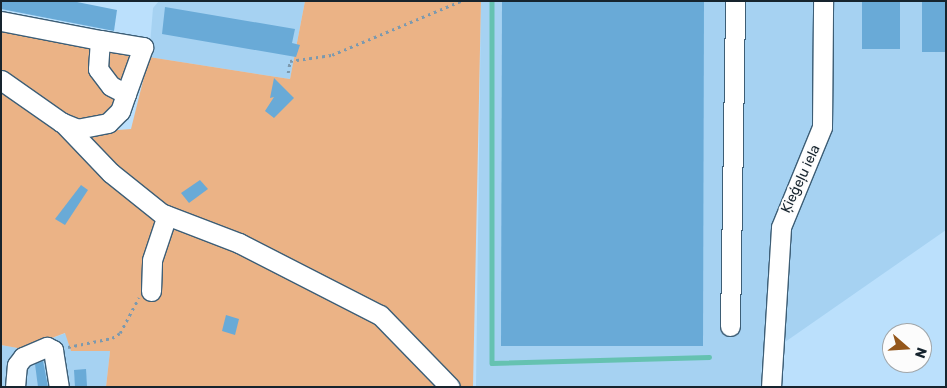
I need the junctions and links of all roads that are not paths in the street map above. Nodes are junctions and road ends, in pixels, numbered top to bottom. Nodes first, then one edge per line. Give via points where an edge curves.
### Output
1 (736, 1) edge
2 (824, 1) edge
3 (1, 22) edge
4 (100, 40) junction
5 (1, 80) edge
6 (126, 94) junction
7 (63, 123) junction
8 (167, 215) junction
9 (151, 291) road end
10 (730, 326) dead end
11 (15, 387) edge
12 (59, 387) edge
13 (450, 387) edge
14 (771, 387) edge

1 - 10 street
2 - 14 street, Ķieģeļu iela via 822,127 781,227
3 - 4 street
4 - 6 street via 98,69 111,86
4 - 6 street via 143,47
5 - 7 street
6 - 7 street via 120,111 108,123 78,129
7 - 8 street via 140,199
8 - 9 street via 152,260
8 - 13 street via 239,243 380,315
11 - 12 street via 15,371 23,357 47,347 53,350

